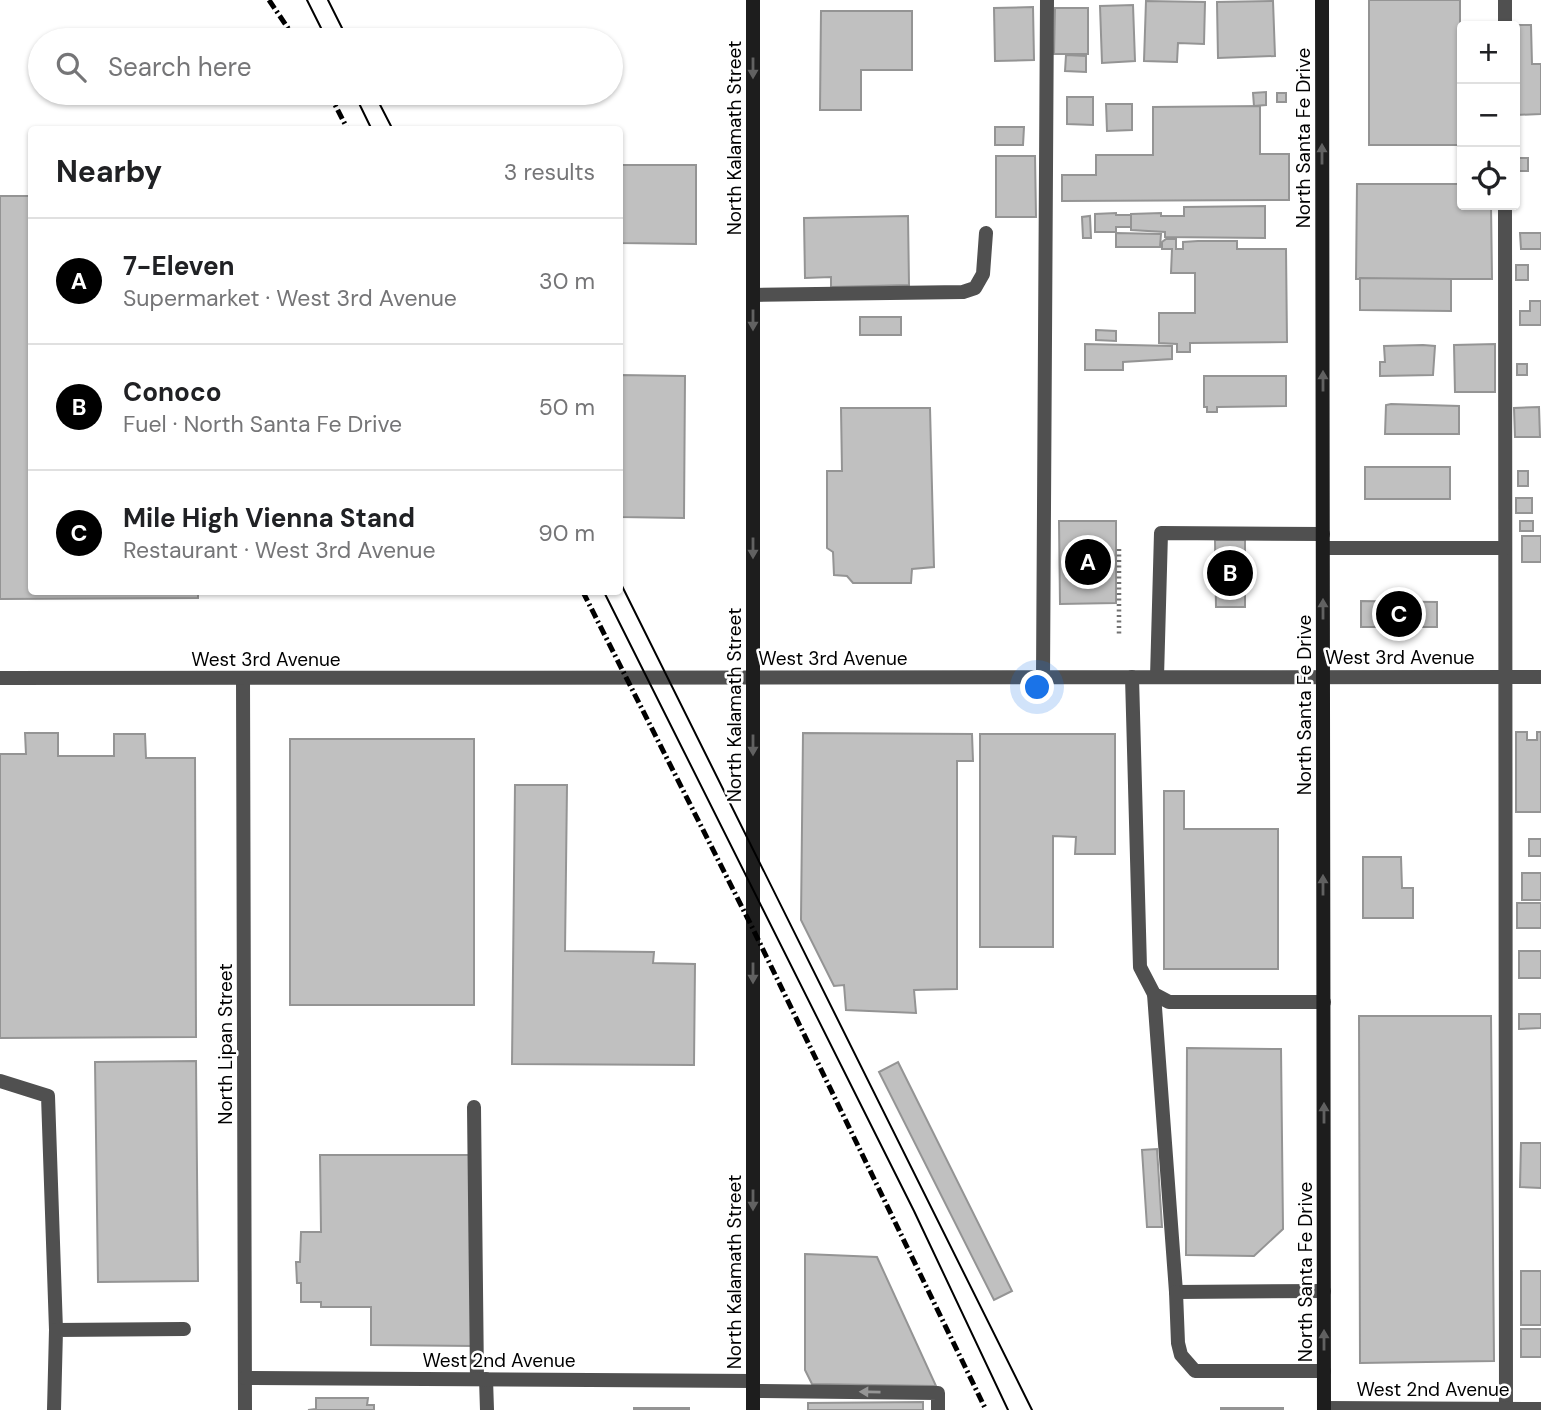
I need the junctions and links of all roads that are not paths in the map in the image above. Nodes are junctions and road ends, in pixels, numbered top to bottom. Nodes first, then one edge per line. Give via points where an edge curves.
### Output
1 (753, 0) edge
2 (1047, 0) edge
3 (1322, 0) edge
4 (1505, 0) edge
5 (1505, 21) edge
6 (1505, 210) edge
7 (986, 233) dead end
8 (753, 295) junction
9 (1323, 541) junction
10 (1505, 548) junction
11 (1505, 676) junction
12 (753, 677) junction
13 (1043, 677) junction
14 (1132, 677) junction
15 (1157, 677) junction
16 (1323, 677) junction
17 (1541, 677) edge
18 (0, 678) edge
19 (243, 678) junction
20 (1154, 994) junction
21 (1324, 1002) junction
22 (0, 1081) edge
23 (474, 1107) dead end
24 (1324, 1291) junction
25 (1176, 1292) junction
26 (56, 1329) junction
27 (184, 1329) dead end
28 (1324, 1371) junction
29 (245, 1378) junction
30 (482, 1379) junction
31 (753, 1386) junction
32 (1324, 1409) edge
33 (1506, 1409) edge
34 (1541, 1409) edge
35 (54, 1410) edge
36 (245, 1410) edge
37 (486, 1410) edge
38 (753, 1410) edge
39 (938, 1410) edge

1 -> 8 main road, North Kalamath Street
2 - 13 street
9 -> 3 main road, North Santa Fe Drive
4 - 5 street
6 - 10 street
7 - 8 street via 983,274 975,288 963,292
8 -> 12 main road, North Kalamath Street
9 - 10 street
9 - 15 street via 1161,533
16 -> 9 main road, North Santa Fe Drive
10 - 11 street
11 - 16 street, West 3rd Avenue
11 - 17 street, West 3rd Avenue
11 - 33 street
12 - 13 street, West 3rd Avenue
12 - 19 street, West 3rd Avenue
12 -> 31 main road, North Kalamath Street
13 - 14 street, West 3rd Avenue
14 - 15 street, West 3rd Avenue
14 - 20 street via 1140,967
15 - 16 street, West 3rd Avenue
21 -> 16 main road, North Santa Fe Drive
18 - 19 street, West 3rd Avenue
19 - 29 street, North Lipan Street
20 - 21 street via 1169,1002
20 - 25 street
24 -> 21 main road, North Santa Fe Drive
22 - 26 street via 48,1096
23 - 30 street
24 - 25 street
28 -> 24 main road, North Santa Fe Drive
25 - 28 street via 1178,1343 1181,1355 1195,1371
26 - 27 street
26 - 35 street
28 - 32 main road, North Santa Fe Drive
29 - 30 street, West 2nd Avenue
29 - 36 street, North Lipan Street
30 - 31 street, West 2nd Avenue
30 - 37 street
31 - 38 main road, North Kalamath Street
39 -> 31 street, West 2nd Avenue via 938,1393
32 - 33 street, West 2nd Avenue
33 - 34 street, West 2nd Avenue

